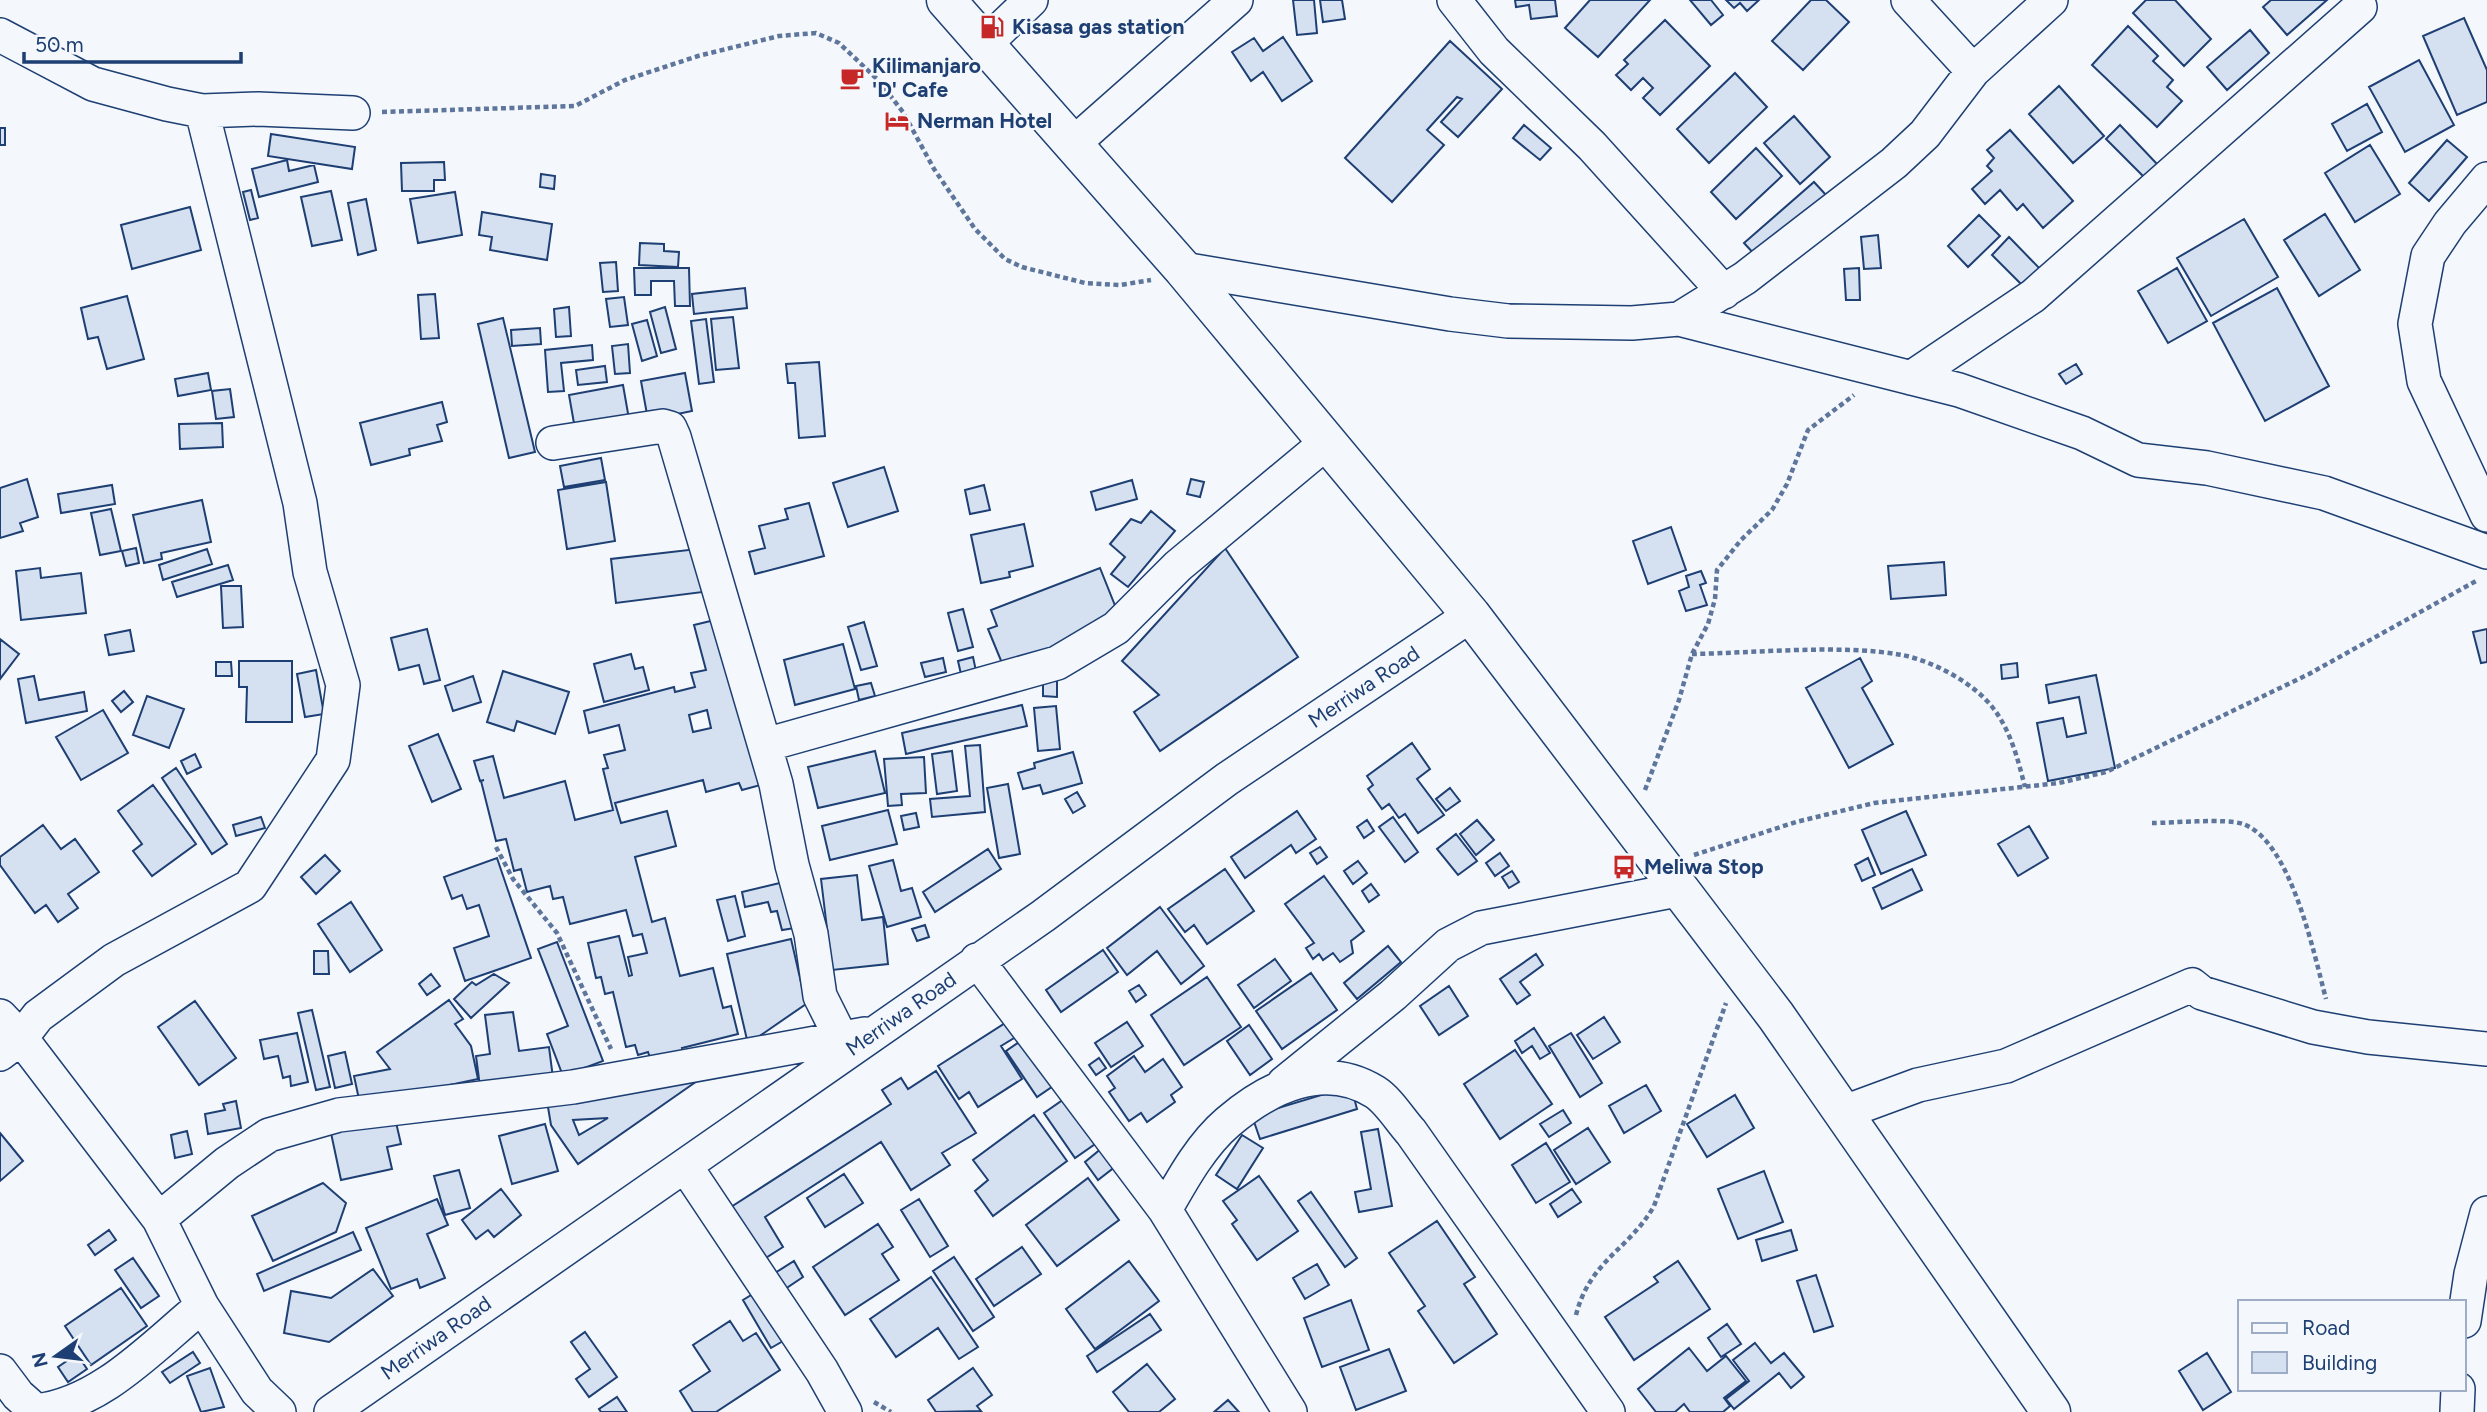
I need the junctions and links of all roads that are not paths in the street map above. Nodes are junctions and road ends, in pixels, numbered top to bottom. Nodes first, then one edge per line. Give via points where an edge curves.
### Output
1 (946, 0) edge
2 (1031, 0) edge
3 (1236, 0) edge
4 (1454, 0) edge
5 (1908, 0) edge
6 (2051, 0) edge
7 (2359, 2) edge
8 (0, 35) edge
9 (985, 44) junction
10 (1973, 71) junction
11 (202, 111) junction
12 (353, 113) road end
13 (1073, 144) junction
14 (2487, 179) edge
15 (1183, 269) junction
16 (1724, 292) junction
17 (1679, 319) junction
18 (1901, 375) junction
19 (1327, 442) junction
20 (553, 443) dead end
21 (2487, 515) edge
22 (2487, 552) edge
23 (1471, 615) junction
24 (765, 745) junction
25 (1673, 877) junction
26 (977, 960) junction
27 (876, 1031) junction
28 (7, 1036) edge
29 (841, 1038) junction
30 (2487, 1049) edge
31 (1280, 1086) junction
32 (1842, 1114) junction
33 (686, 1167) junction
34 (1165, 1210) junction
35 (2487, 1213) edge
36 (159, 1219) junction
37 (202, 1306) junction
38 (2466, 1308) edge
39 (0, 1371) edge
40 (2458, 1391) edge
41 (16, 1406) edge
42 (350, 1407) edge
43 (279, 1412) edge
44 (845, 1412) edge
45 (1290, 1412) edge
46 (1608, 1412) edge
47 (2051, 1412) edge
48 (2457, 1412) edge

1 - 9 highway
2 - 9 street
3 - 13 street
4 - 16 street via 1494,51 1591,146
5 - 10 street
6 - 10 street
7 - 18 street via 2033,296
8 - 11 street via 93,84
9 - 13 highway
10 - 16 street via 1925,134 1894,163
11 - 12 street
11 - 28 street via 297,490 310,572 343,685 333,760 250,886 114,960
13 - 15 highway
14 - 21 street via 2428,256 2415,324 2424,381
15 - 17 street via 1508,321
15 - 19 highway
16 - 17 street
17 - 18 street
18 - 22 street via 2018,410 2138,460 2207,468 2324,493
19 - 23 highway
19 - 24 street via 1178,566 1116,628 1057,663
20 - 24 street via 670,428
23 - 25 highway
23 - 26 street, Merriwa Road via 1227,779
24 - 29 street via 811,934 820,996
25 - 31 street via 1481,928 1448,945
25 - 32 highway
26 - 27 street, Merriwa Road
26 - 34 street
27 - 29 street
27 - 33 street, Merriwa Road
28 - 36 street
29 - 36 street via 619,1079 339,1115 270,1135 227,1163
30 - 32 street via 2368,1037 2300,1024 2202,993 2192,985 2006,1066 1918,1085
31 - 34 street via 1227,1123 1183,1178
31 - 46 street via 1322,1077 1349,1079 1377,1093 1411,1132
32 - 47 highway
33 - 42 street, Merriwa Road via 595,1225
33 - 44 street
34 - 45 street
35 - 38 street
36 - 37 street
37 - 41 street via 80,1401 36,1411
37 - 43 street via 257,1391
39 - 41 street
40 - 48 street

